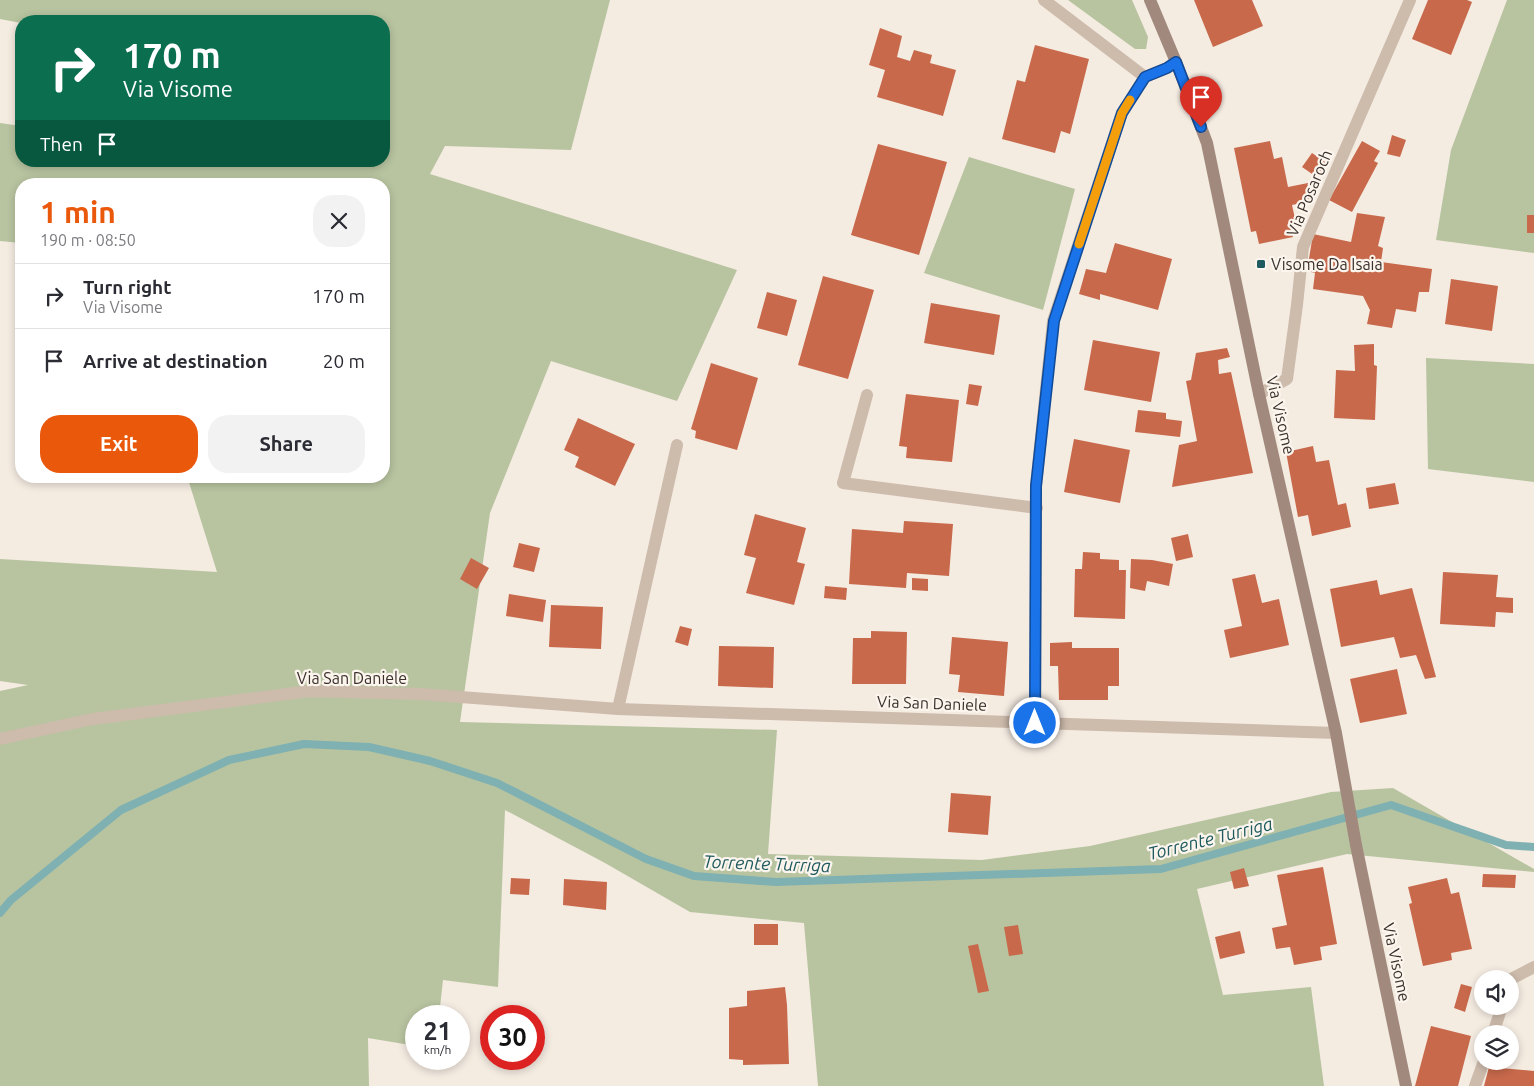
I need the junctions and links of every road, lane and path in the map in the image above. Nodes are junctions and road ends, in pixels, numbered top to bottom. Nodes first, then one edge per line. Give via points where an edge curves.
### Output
1 (1044, 0) edge
2 (1150, 0) edge
3 (1410, 0) edge
4 (1176, 62) junction
5 (1145, 77) junction
6 (867, 394) dead end
7 (1259, 394) junction
8 (677, 445) dead end
9 (1037, 508) junction
10 (618, 709) junction
11 (1035, 723) junction
12 (1336, 733) junction
13 (0, 739) edge
14 (1534, 968) edge
15 (1519, 975) edge
16 (1481, 1070) edge
17 (1406, 1086) edge
18 (1475, 1086) edge

1 - 5 street
2 - 4 street, Via Visome
3 - 7 street, Via Posaroch via 1303,247 1287,379
4 - 5 street
4 - 7 street, Via Visome via 1207,143
5 - 9 street via 1122,113 1054,321 1036,486
6 - 9 street via 843,483
7 - 12 street, Via Visome
8 - 10 street
9 - 11 street
10 - 11 street, Via San Daniele
10 - 13 street, Via San Daniele via 421,694 310,691 93,719
11 - 12 street, Via San Daniele
12 - 17 street, Via Visome
14 - 15 street
16 - 18 street

